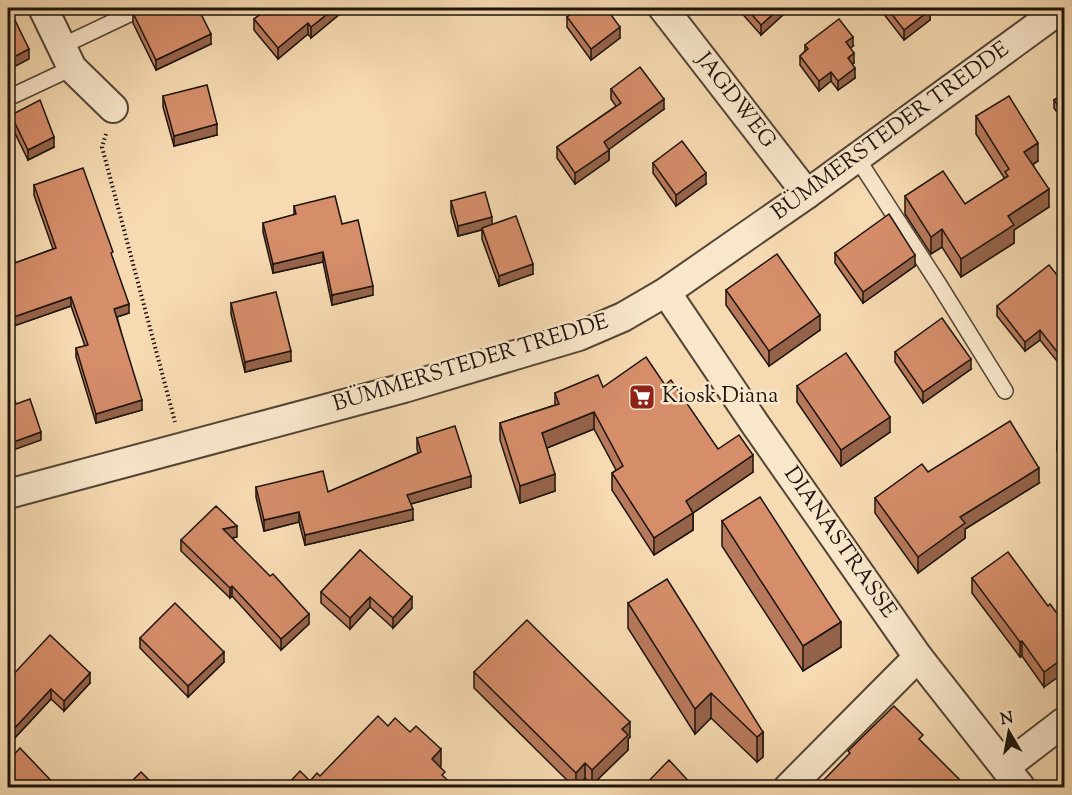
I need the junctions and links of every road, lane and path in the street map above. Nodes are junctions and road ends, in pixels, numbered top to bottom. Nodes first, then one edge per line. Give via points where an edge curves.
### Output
1 (43, 8) edge
2 (142, 8) edge
3 (663, 8) edge
4 (1062, 8) edge
5 (67, 57) junction
6 (8, 98) edge
7 (113, 108) joint
8 (857, 158) junction
9 (807, 194) junction
10 (666, 292) junction
11 (1005, 392) dead end
12 (181, 446) junction
13 (8, 494) edge
14 (918, 657) junction
15 (1065, 722) edge
16 (1013, 777) edge
17 (788, 788) edge

1 - 5 street
2 - 5 lane
3 - 9 street, JAGDWEG
4 - 8 street, BÜMMERSTEDER TREDDE
5 - 6 lane
5 - 7 street
7 - 12 path via 102,147
8 - 9 street, BÜMMERSTEDER TREDDE
8 - 11 lane
9 - 10 street, BÜMMERSTEDER TREDDE
10 - 12 street, BÜMMERSTEDER TREDDE via 579,336 404,388
10 - 14 street, DIANASTRASSE
12 - 13 street, BÜMMERSTEDER TREDDE
14 - 16 street, DIANASTRASSE
14 - 17 street
15 - 16 street

